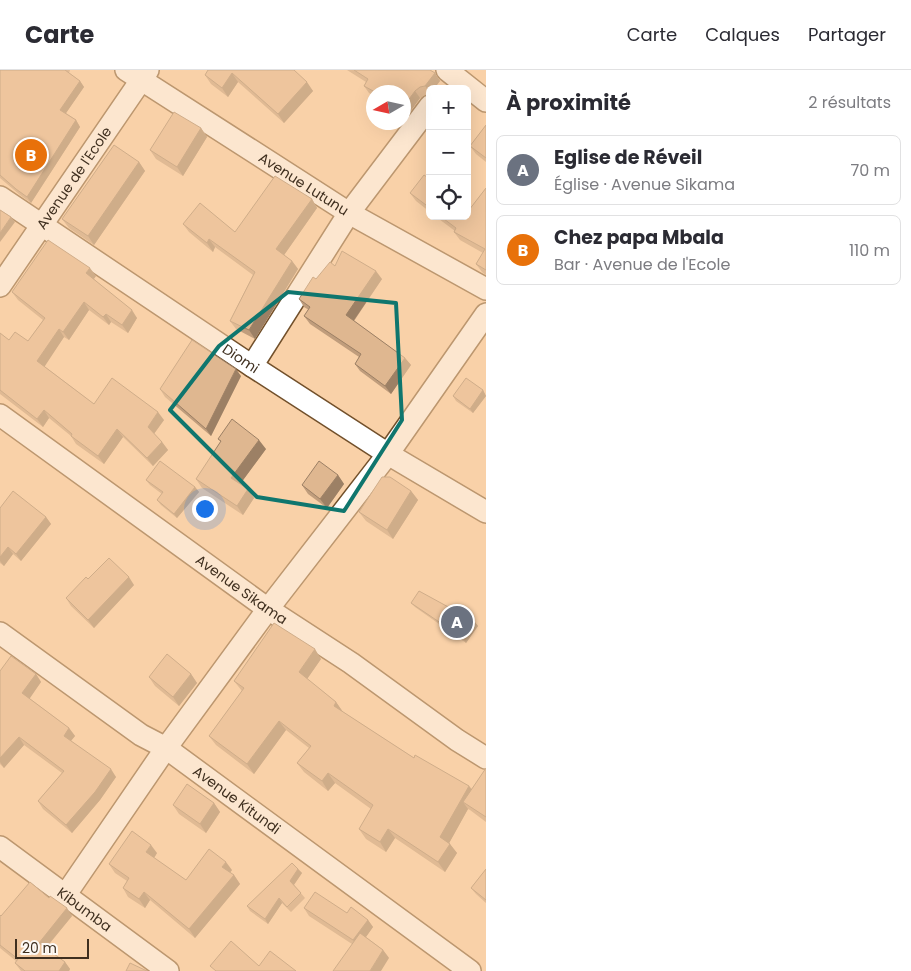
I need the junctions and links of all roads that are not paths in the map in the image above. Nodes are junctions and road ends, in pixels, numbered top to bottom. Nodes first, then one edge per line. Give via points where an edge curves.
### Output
1 (139, 73) edge
2 (450, 76) edge
3 (486, 101) edge
4 (426, 111) edge
5 (0, 196) edge
6 (349, 213) junction
7 (43, 224) junction
8 (0, 286) edge
9 (486, 289) edge
10 (486, 314) edge
11 (252, 366) junction
12 (0, 415) edge
13 (388, 454) junction
14 (486, 512) edge
15 (268, 609) junction
16 (0, 633) edge
17 (166, 748) junction
18 (486, 758) edge
19 (0, 847) edge
20 (66, 894) junction
21 (168, 971) edge
22 (470, 971) edge

1 - 6 street, Avenue Lutunu
1 - 7 street, Avenue de l'Ecole
2 - 3 street
4 - 6 street
5 - 7 street, Diomi
6 - 9 street, Avenue Lutunu
6 - 11 street
7 - 8 street, Avenue de l'Ecole
7 - 11 street, Diomi
10 - 13 street
11 - 13 street, Diomi
12 - 15 street, Avenue Sikama
13 - 14 street, Diomi
13 - 15 street
15 - 17 street
15 - 18 street, Avenue Sikama
16 - 17 street, Avenue Kitundi via 141,735
17 - 20 street
17 - 22 street, Avenue Kitundi
19 - 20 street, Kibumba
20 - 21 street, Kibumba

